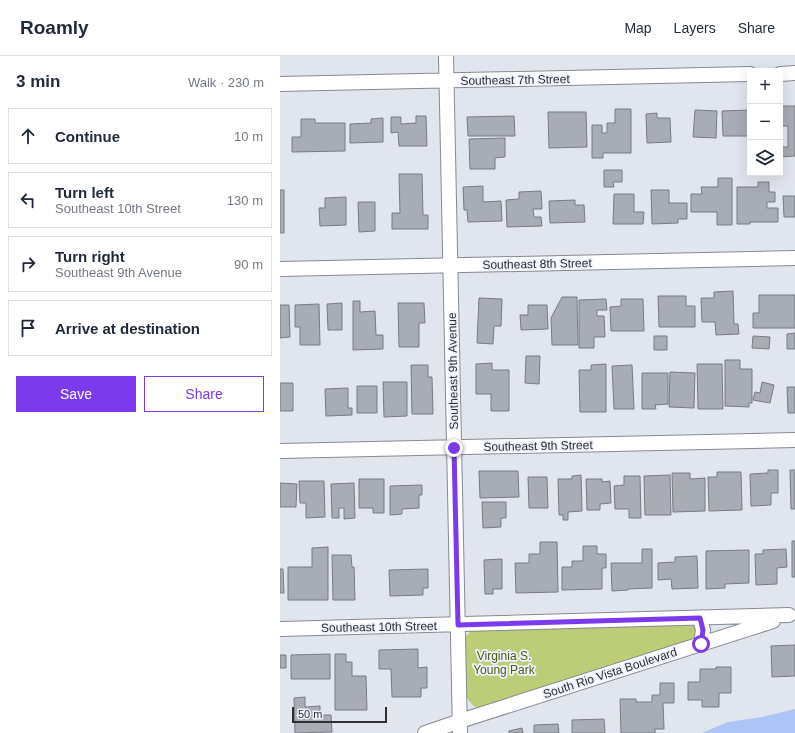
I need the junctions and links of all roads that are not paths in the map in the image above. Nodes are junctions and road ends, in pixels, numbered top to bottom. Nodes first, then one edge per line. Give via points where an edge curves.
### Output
1 (446, 56) edge
2 (747, 74) edge
3 (783, 74) edge
4 (795, 74) edge
5 (447, 81) junction
6 (280, 84) edge
7 (795, 258) edge
8 (451, 265) junction
9 (280, 269) edge
10 (795, 440) edge
11 (454, 448) junction
12 (280, 451) edge
13 (792, 614) edge
14 (700, 618) junction
15 (458, 625) junction
16 (280, 629) edge
17 (701, 644) junction
18 (460, 727) edge
19 (425, 733) edge

1 - 5 street, Southeast 9th Avenue
2 - 5 street, Southeast 7th Street
3 - 4 street
5 - 6 street, Southeast 7th Street
5 - 8 street, Southeast 9th Avenue
7 - 8 street, Southeast 8th Street
8 - 9 street, Southeast 8th Street
8 - 11 street, Southeast 9th Avenue
10 - 11 street, Southeast 9th Street
11 - 12 street, Southeast 9th Street
11 - 15 street, Southeast 9th Avenue
13 - 14 street, Southeast 10th Street
13 - 17 street, South Rio Vista Boulevard
14 - 15 street, Southeast 10th Street
14 - 17 street via 703,630
15 - 16 street, Southeast 10th Street
15 - 18 street, Southeast 9th Avenue
17 - 18 street, South Rio Vista Boulevard
18 - 19 street, South Rio Vista Boulevard

